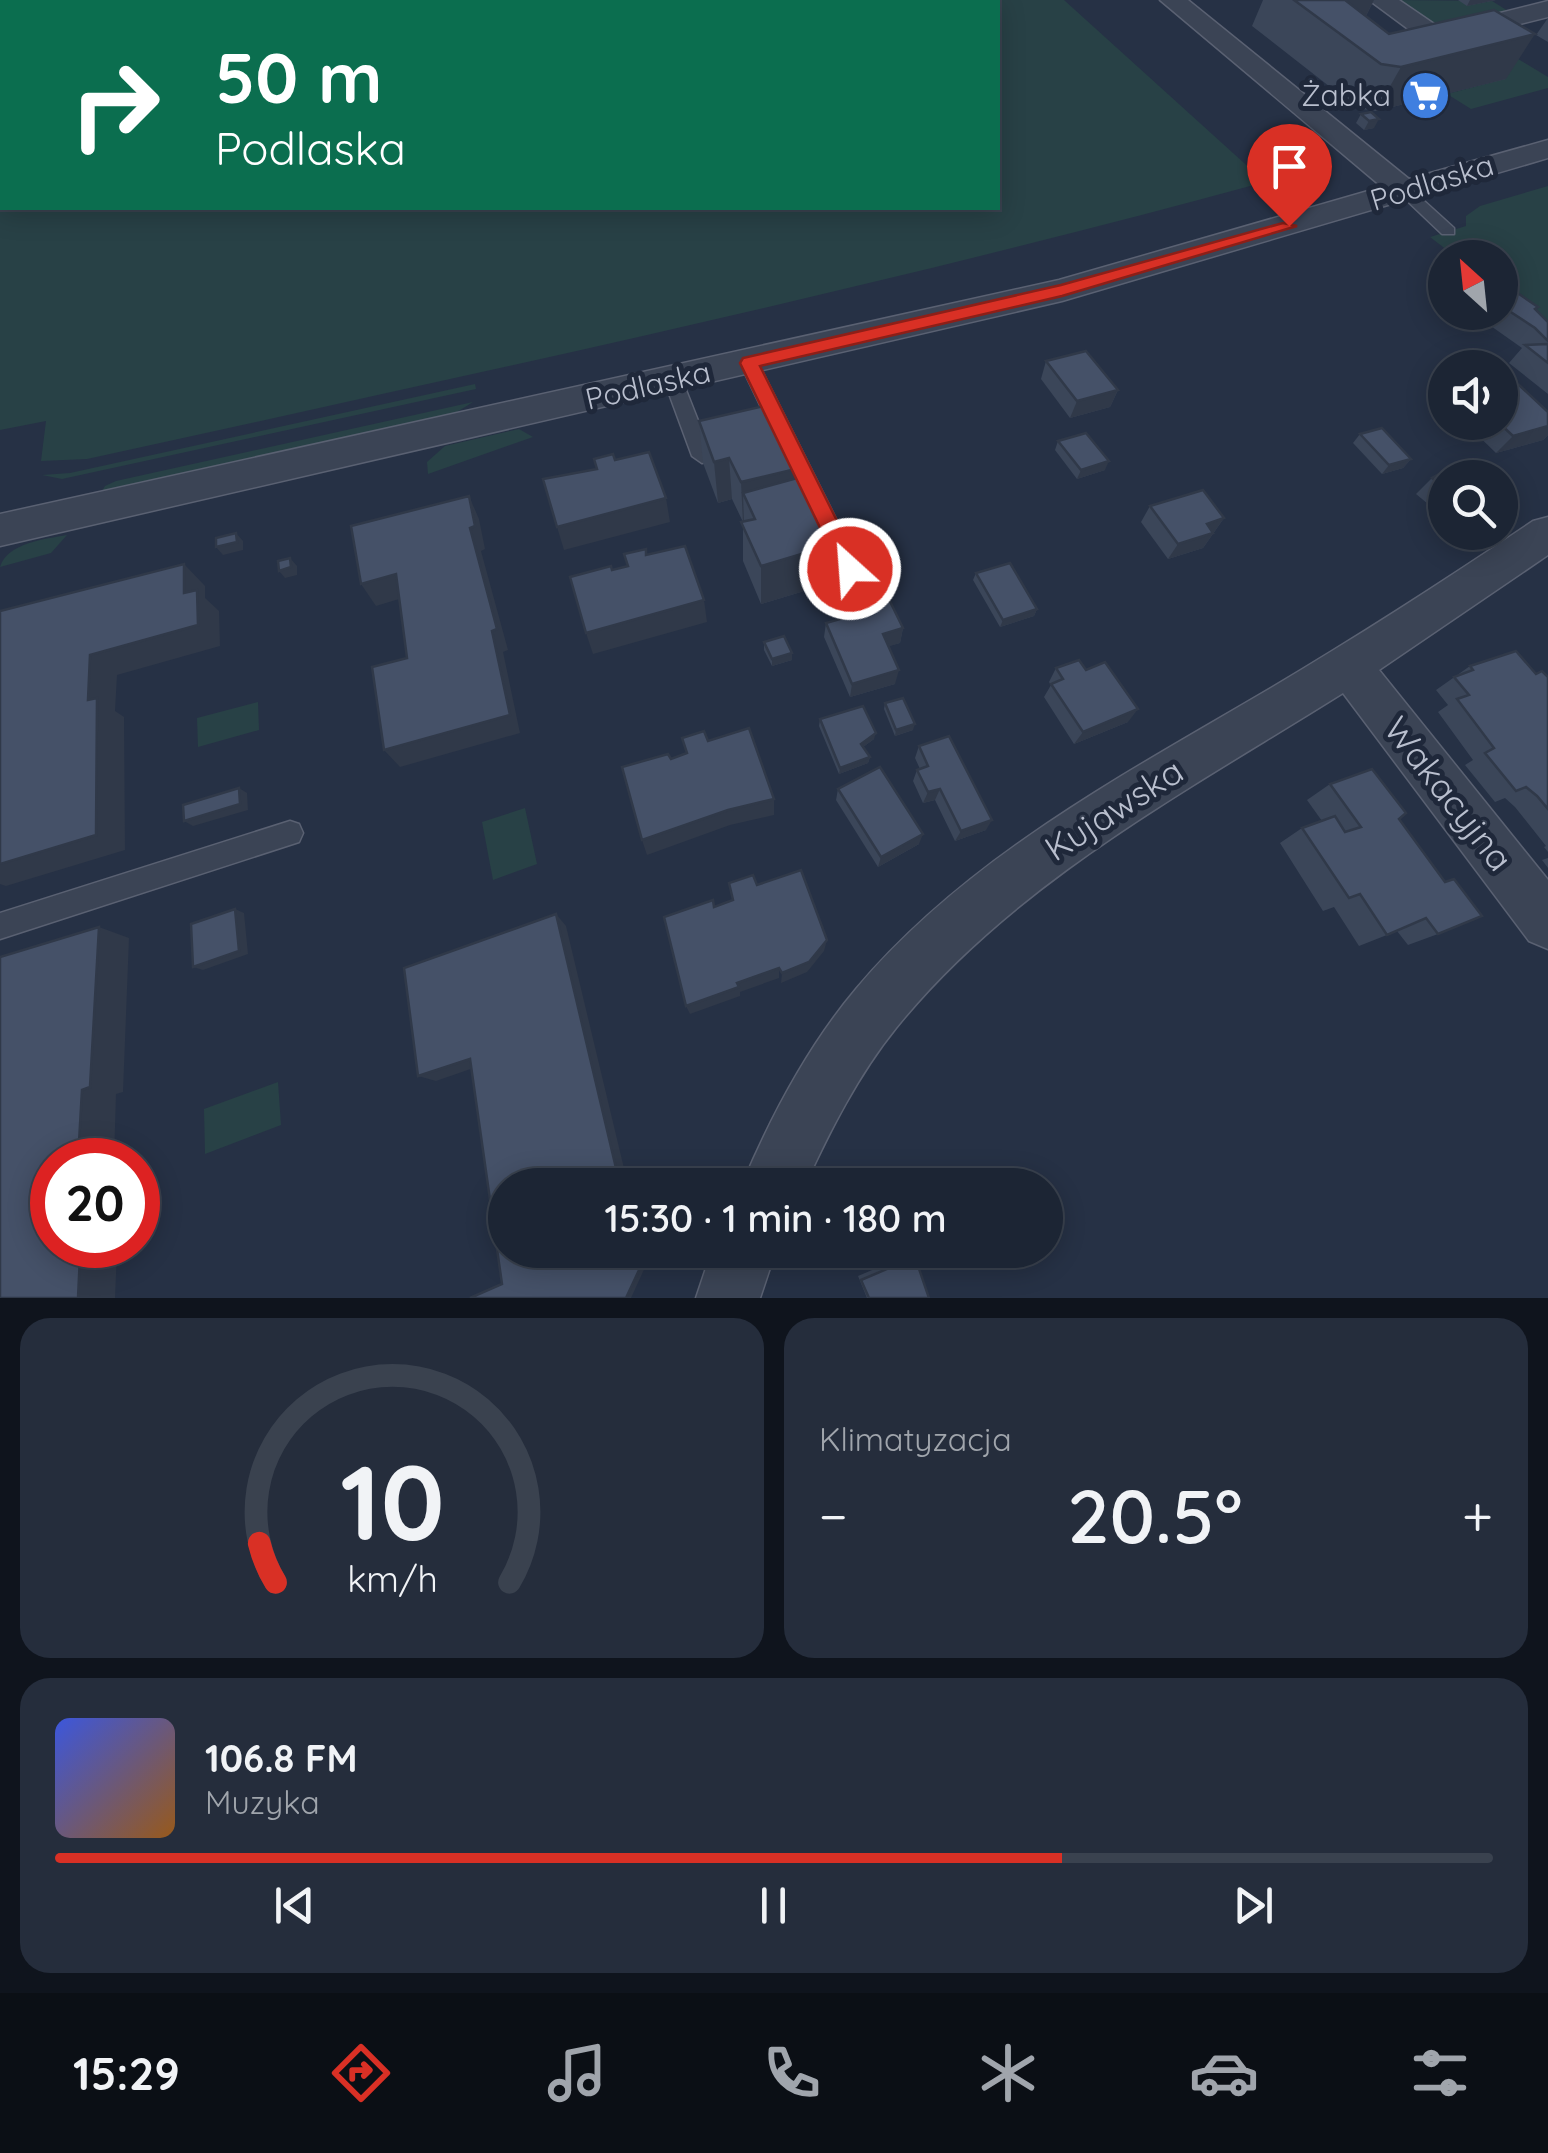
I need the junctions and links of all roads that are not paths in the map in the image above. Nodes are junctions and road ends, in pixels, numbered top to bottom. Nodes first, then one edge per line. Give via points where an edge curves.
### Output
1 (1173, 0) edge
2 (1382, 0) edge
3 (1548, 10) edge
4 (1548, 149) edge
5 (1406, 192) junction
6 (1448, 231) dead end
7 (749, 363) junction
8 (673, 380) junction
9 (702, 456) edge
10 (0, 530) edge
11 (1548, 533) edge
12 (850, 569) dead end
13 (1348, 666) junction
14 (290, 832) dead end
15 (1548, 922) edge
16 (0, 926) edge
17 (782, 1168) edge
18 (738, 1268) edge
19 (728, 1298) edge

1 - 5 street
2 - 3 street via 1424,40
4 - 5 street, Podlaska
5 - 6 lane
5 - 7 street, Podlaska via 1062,290
7 - 8 street, Podlaska
7 - 12 lane
8 - 9 lane
8 - 10 street, Podlaska
11 - 13 street, Kujawska
13 - 15 street, Wakacyjna
13 - 17 street, Kujawska via 1160,778 1052,850 949,932 888,994
14 - 16 lane
18 - 19 street

